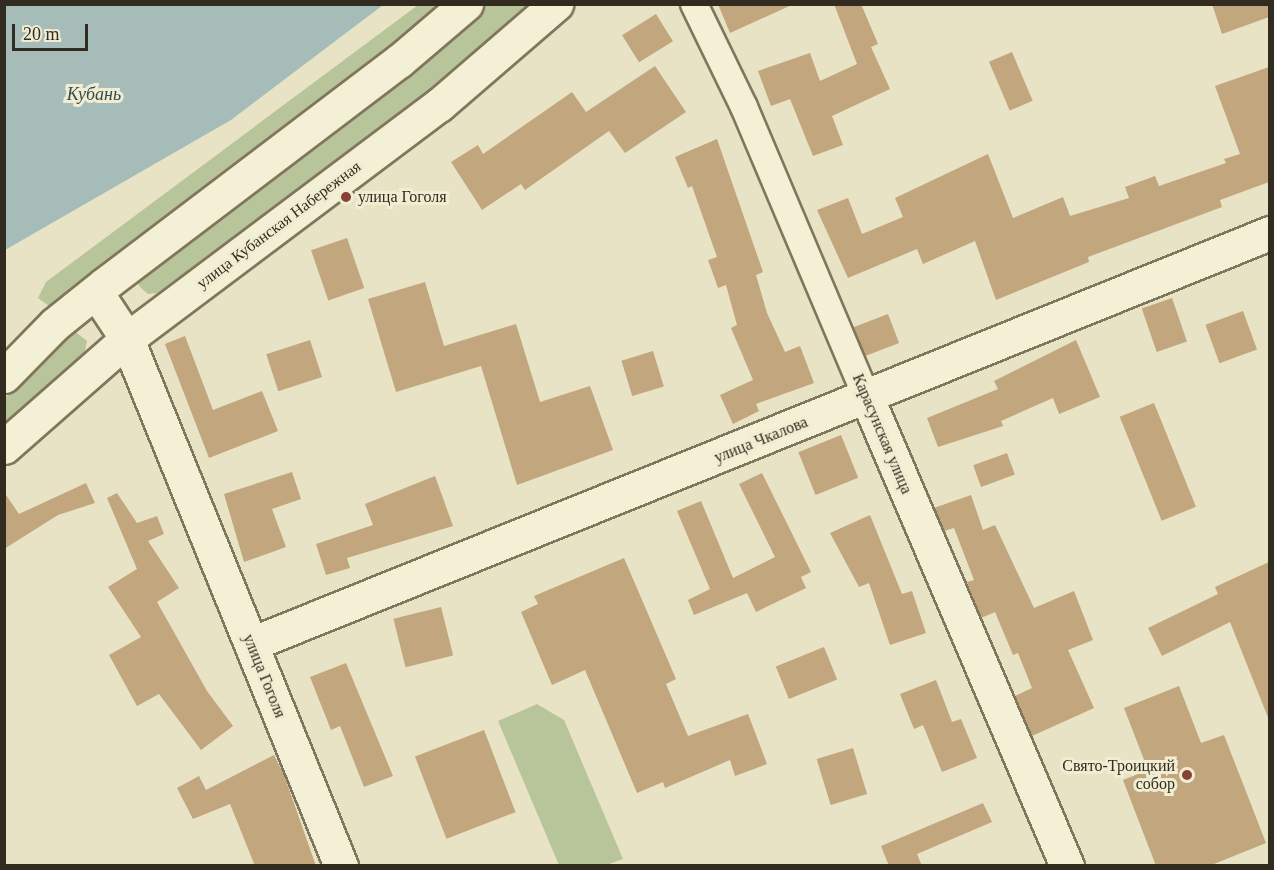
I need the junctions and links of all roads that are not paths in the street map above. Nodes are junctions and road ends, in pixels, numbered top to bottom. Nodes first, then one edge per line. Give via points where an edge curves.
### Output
1 (466, 4) edge
2 (556, 4) edge
3 (694, 4) edge
4 (1269, 233) edge
5 (96, 292) junction
6 (127, 339) junction
7 (4, 376) edge
8 (867, 398) junction
9 (4, 447) edge
10 (251, 644) junction
11 (341, 866) edge
12 (1067, 866) edge

1 - 5 street via 399,61
2 - 6 street, улица Кубанская Набережная via 439,105
3 - 8 street, Карасунская улица via 744,107
4 - 8 street, улица Чкалова
5 - 6 street, улица Гоголя
5 - 7 street
6 - 9 street, улица Кубанская Набережная
6 - 10 street, улица Гоголя
8 - 10 street, улица Чкалова
8 - 12 street, Карасунская улица
10 - 11 street, улица Гоголя

